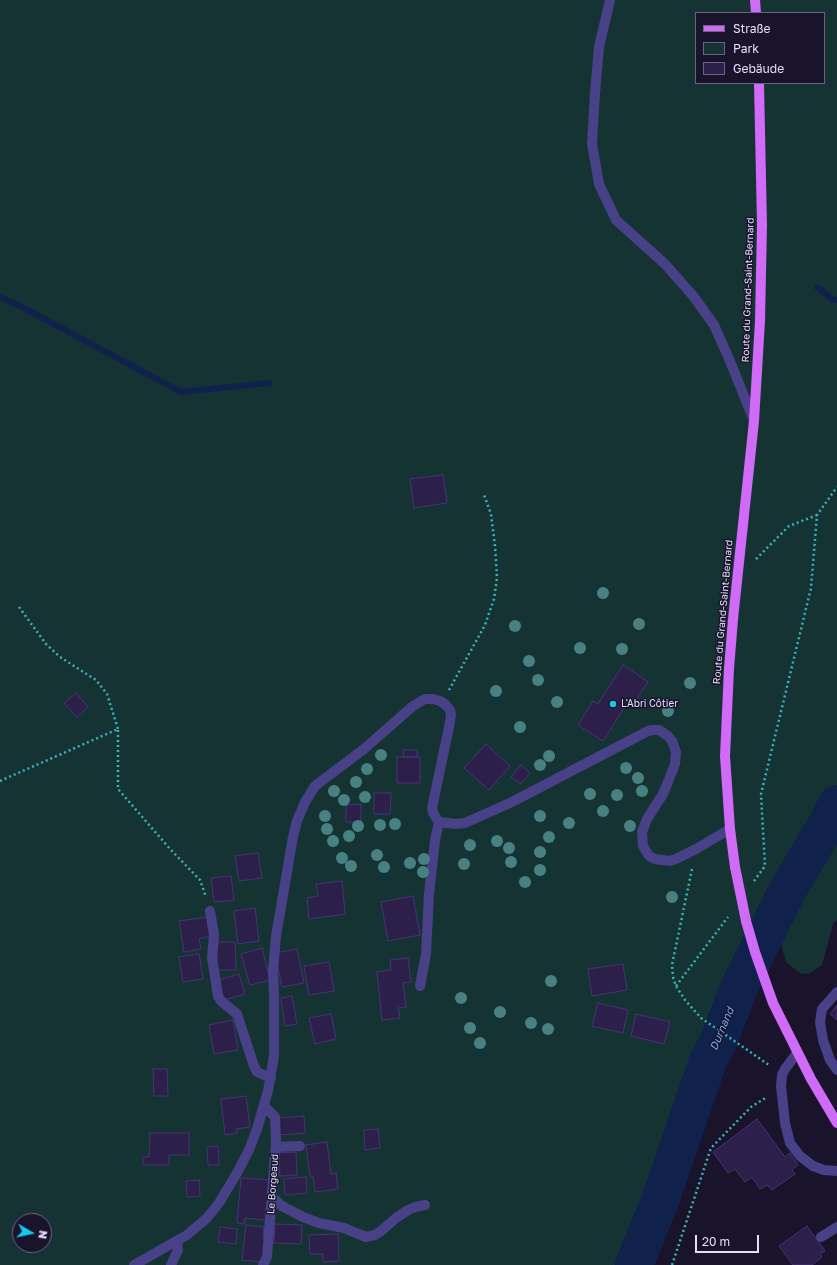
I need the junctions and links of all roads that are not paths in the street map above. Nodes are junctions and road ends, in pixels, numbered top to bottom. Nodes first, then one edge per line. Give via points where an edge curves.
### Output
1 (610, 0) edge
2 (755, 0) edge
3 (756, 12) edge
4 (759, 84) edge
5 (754, 421) junction
6 (439, 822) junction
7 (730, 829) junction
8 (210, 911) road end
9 (420, 986) dead end
10 (837, 992) edge
11 (797, 1053) junction
12 (837, 1070) edge
13 (271, 1078) junction
14 (264, 1106) junction
15 (837, 1122) edge
16 (300, 1146) dead end
17 (276, 1147) junction
18 (837, 1171) edge
19 (272, 1197) junction
20 (425, 1205) dead end
21 (837, 1227) edge
22 (821, 1237) dead end
23 (177, 1240) junction
24 (134, 1265) edge
25 (171, 1265) edge
26 (263, 1265) edge

1 - 5 street via 599,47 595,93 592,144 599,184 616,220 665,264 714,325
2 - 3 main road
4 - 5 main road, Route du Grand-Saint-Bernard via 762,266
5 - 7 main road, Route du Grand-Saint-Bernard via 729,669 725,756
6 - 7 street via 466,823 512,802 648,731 659,730 668,736 676,752 675,764 663,794 642,832 643,846 650,856 670,861 676,859
6 - 9 street via 429,894 426,954
6 - 13 street via 432,808 450,710 442,702 425,699 315,786 297,821 288,857 274,951 274,1043
7 - 11 main road, Route du Grand-Saint-Bernard, bridge via 735,868 755,952 773,1003
8 - 13 street via 214,935 212,958 218,996 237,1014 257,1072
10 - 12 street via 822,1010 820,1022 830,1060
11 - 15 main road, Route du Grand-Saint-Bernard
11 - 18 street via 782,1075 781,1094 790,1143 800,1156 814,1166
13 - 14 street
14 - 17 street, Le Borgeaud via 275,1117
14 - 23 street via 249,1150 227,1191 208,1218
16 - 17 street
17 - 19 street, Le Borgeaud
19 - 20 street via 282,1206 303,1217 366,1237 375,1235 408,1210
19 - 26 street, Le Borgeaud via 267,1257
21 - 22 street
23 - 24 street
23 - 25 street via 178,1250

